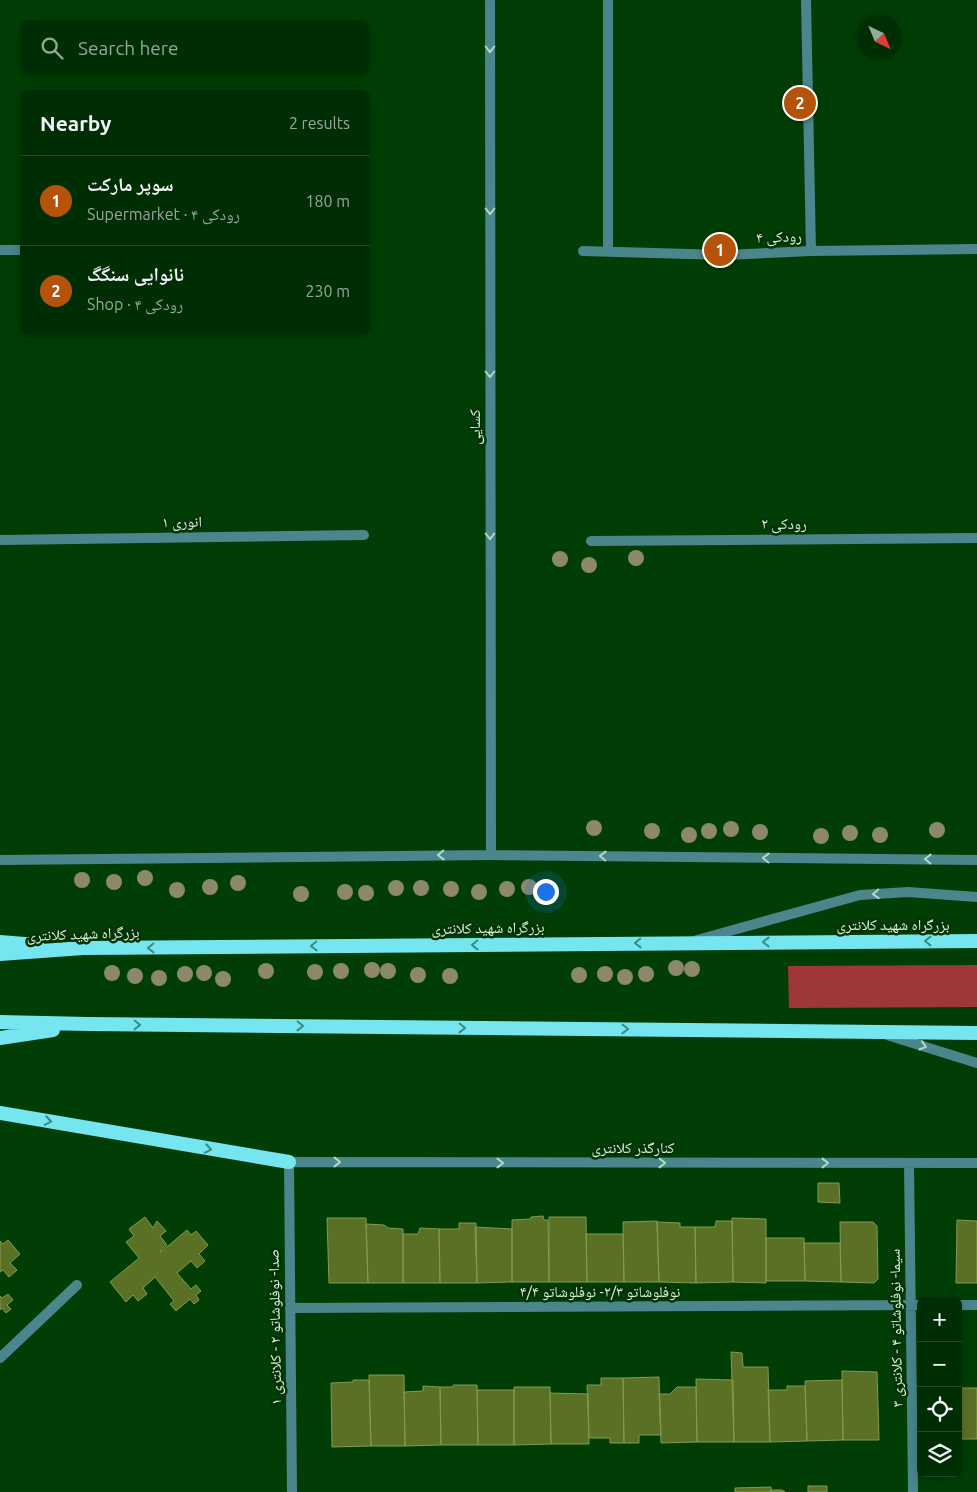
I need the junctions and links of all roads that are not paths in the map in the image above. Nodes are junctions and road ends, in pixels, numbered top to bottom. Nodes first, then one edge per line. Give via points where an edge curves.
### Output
1 (490, 0) edge
2 (608, 0) edge
3 (806, 0) edge
4 (977, 249) edge
5 (0, 250) edge
6 (20, 250) edge
7 (583, 251) dead end
8 (608, 251) junction
9 (811, 251) junction
10 (364, 535) dead end
11 (977, 538) edge
12 (0, 540) edge
13 (591, 540) dead end
14 (491, 855) junction
15 (0, 860) edge
16 (977, 860) edge
17 (977, 897) edge
18 (977, 941) edge
19 (0, 942) edge
20 (686, 943) junction
21 (83, 948) junction
22 (0, 954) edge
23 (0, 1022) edge
24 (88, 1024) junction
25 (876, 1032) junction
26 (977, 1033) edge
27 (0, 1038) edge
28 (977, 1063) edge
29 (0, 1113) edge
30 (289, 1162) junction
31 (909, 1163) junction
32 (977, 1163) edge
33 (77, 1285) dead end
34 (916, 1305) edge
35 (962, 1305) edge
36 (977, 1305) edge
37 (290, 1308) junction
38 (0, 1358) edge
39 (292, 1492) edge
40 (913, 1492) edge

1 -> 14 street, کسایی
2 - 8 street
3 - 9 street
4 - 9 street, رودکی ۴
5 - 6 street
7 - 8 street, رودکی ۴
8 - 9 street, رودکی ۴ via 725,254
10 - 12 street, انوری ۱
11 - 13 street, رودکی ۲
14 -> 15 street
16 -> 14 street
17 -> 20 street via 908,892 860,894
18 -> 20 highway, بزرگراه شهید کلانتری
19 - 21 highway
20 -> 21 highway, بزرگراه شهید کلانتری
21 - 22 highway, بزرگراه شهید کلانتری
23 - 24 highway
24 -> 25 highway
24 - 27 highway
25 - 26 highway
25 -> 28 street
29 -> 30 highway
30 -> 31 street, کنارگذر کلانتری
30 - 37 street, صدا- نوفلوشاتو ۲ - کلانتری ۱
31 - 32 street, کنارگذر کلانتری
31 - 34 street, سیما- نوفلوشاتو ۴ - کلانتری ۳
33 - 38 street
34 - 37 street, نوفلوشاتو ۲/۳- نوفلوشاتو ۴/۴
34 - 40 street, سیما- نوفلوشاتو ۴ - کلانتری ۳
35 - 36 street
37 - 39 street, صدا- نوفلوشاتو ۲ - کلانتری ۱

